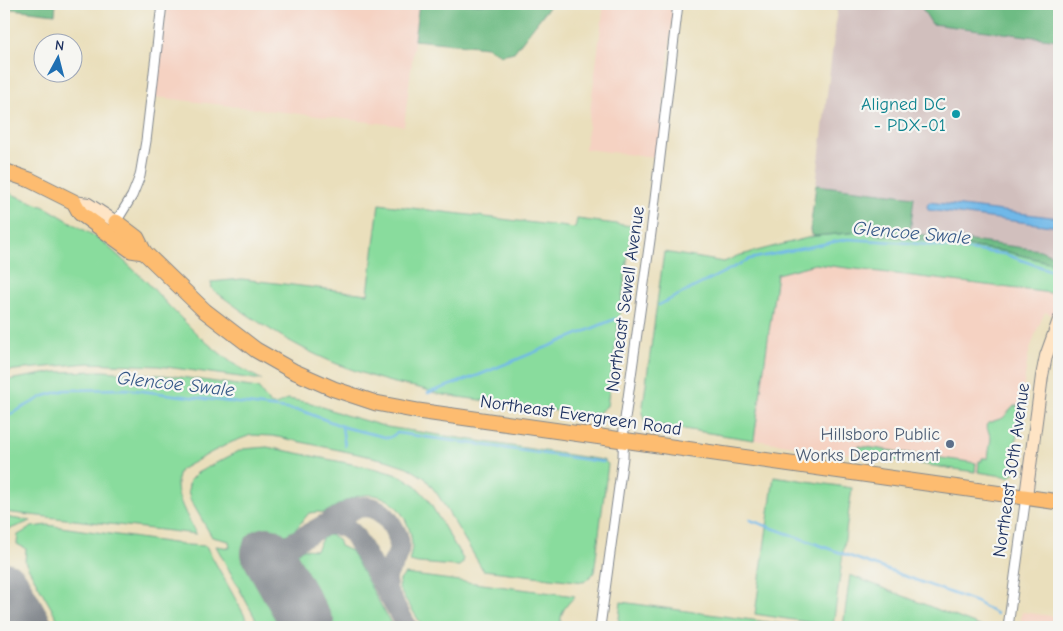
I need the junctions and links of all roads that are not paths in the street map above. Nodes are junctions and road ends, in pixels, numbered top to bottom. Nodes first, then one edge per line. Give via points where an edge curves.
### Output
1 (162, 4) edge
2 (678, 4) edge
3 (4, 171) edge
4 (74, 202) junction
5 (116, 222) junction
6 (144, 252) junction
7 (1059, 320) edge
8 (623, 440) junction
9 (1026, 496) junction
10 (1059, 502) edge
11 (600, 627) edge
12 (1008, 627) edge

1 - 5 street via 146,141 136,186
2 - 8 street, Northeast Sewell Avenue
3 - 4 main road, Northeast Evergreen Road
4 - 5 street, Northeast Evergreen Road via 88,204
4 - 6 main road, Northeast Evergreen Road via 80,213 131,250
5 - 6 main road, Northeast Evergreen Road via 137,238
6 - 8 main road, Northeast Evergreen Road via 205,312 238,338 274,362 334,389 376,403 412,410
7 - 9 street, Northeast 30th Avenue via 1042,376
8 - 9 main road, Northeast Evergreen Road
8 - 11 street, Northeast Sewell Avenue
9 - 10 main road, Northeast Evergreen Road
9 - 12 street, Northeast 30th Avenue

